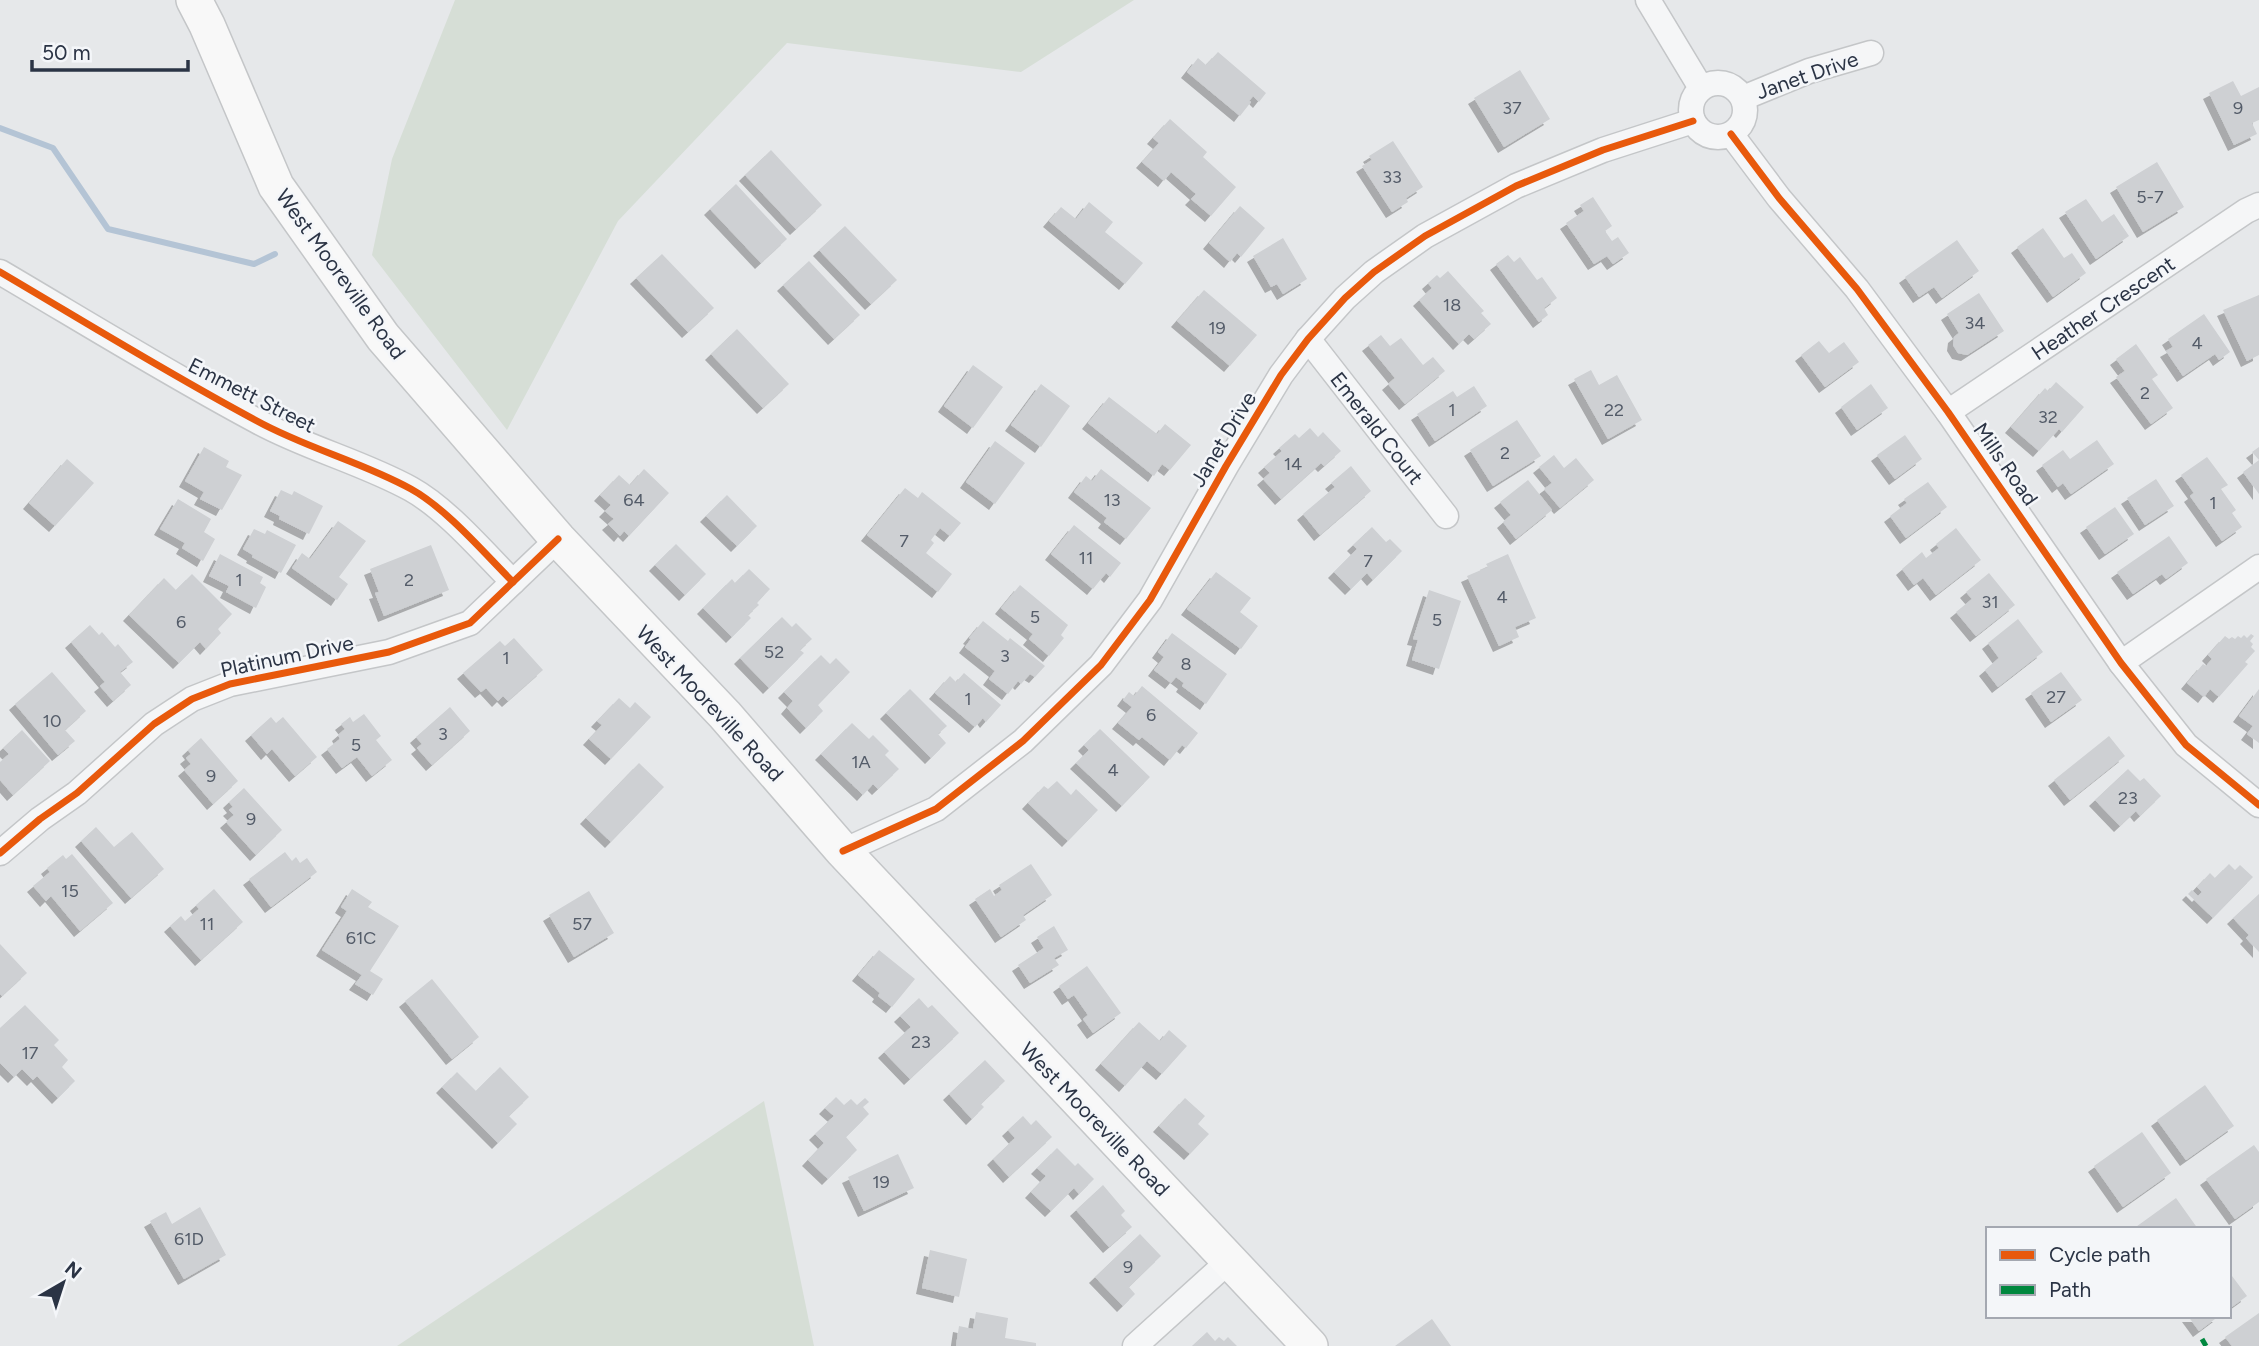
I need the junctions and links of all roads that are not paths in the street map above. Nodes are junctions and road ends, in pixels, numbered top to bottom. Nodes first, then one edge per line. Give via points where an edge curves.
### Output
1 (194, 0) edge
2 (1648, 0) edge
3 (1871, 53) dead end
4 (1701, 88) junction
5 (1743, 98) junction
6 (1693, 121) junction
7 (1731, 134) junction
8 (2259, 205) edge
9 (0, 272) edge
10 (1308, 339) junction
11 (1948, 412) junction
12 (1446, 516) dead end
13 (558, 539) junction
14 (2259, 567) edge
15 (513, 582) junction
16 (2121, 663) junction
17 (2259, 805) edge
18 (844, 851) junction
19 (0, 853) edge
20 (1230, 1260) junction
21 (1135, 1346) edge
22 (1310, 1346) edge

1 - 13 main road, West Mooreville Road via 276,186 383,337
2 - 4 street
3 - 5 street, Janet Drive via 1809,71
4 - 5 street via 1724,83
4 - 6 street via 1692,103
5 - 7 street via 1745,114
6 - 7 street via 1713,137
6 - 10 street, Janet Drive via 1603,150 1516,187 1425,236 1374,272
7 - 11 street, Mills Road via 1857,289
8 - 11 street, Heather Crescent
9 - 15 street, Emmett Street via 283,435 414,491 457,525
10 - 12 street, Emerald Court
10 - 18 street, Janet Drive via 1281,375 1150,600 1101,665 1023,741 936,809
11 - 16 street, Mills Road
13 - 15 street, Platinum Drive
13 - 18 main road, West Mooreville Road via 725,715
14 - 16 street
15 - 19 street, Platinum Drive via 470,622 389,652 230,684 192,699 154,724
16 - 17 street, Mills Road via 2186,744
18 - 20 main road, West Mooreville Road
20 - 21 street
20 - 22 main road, West Mooreville Road

